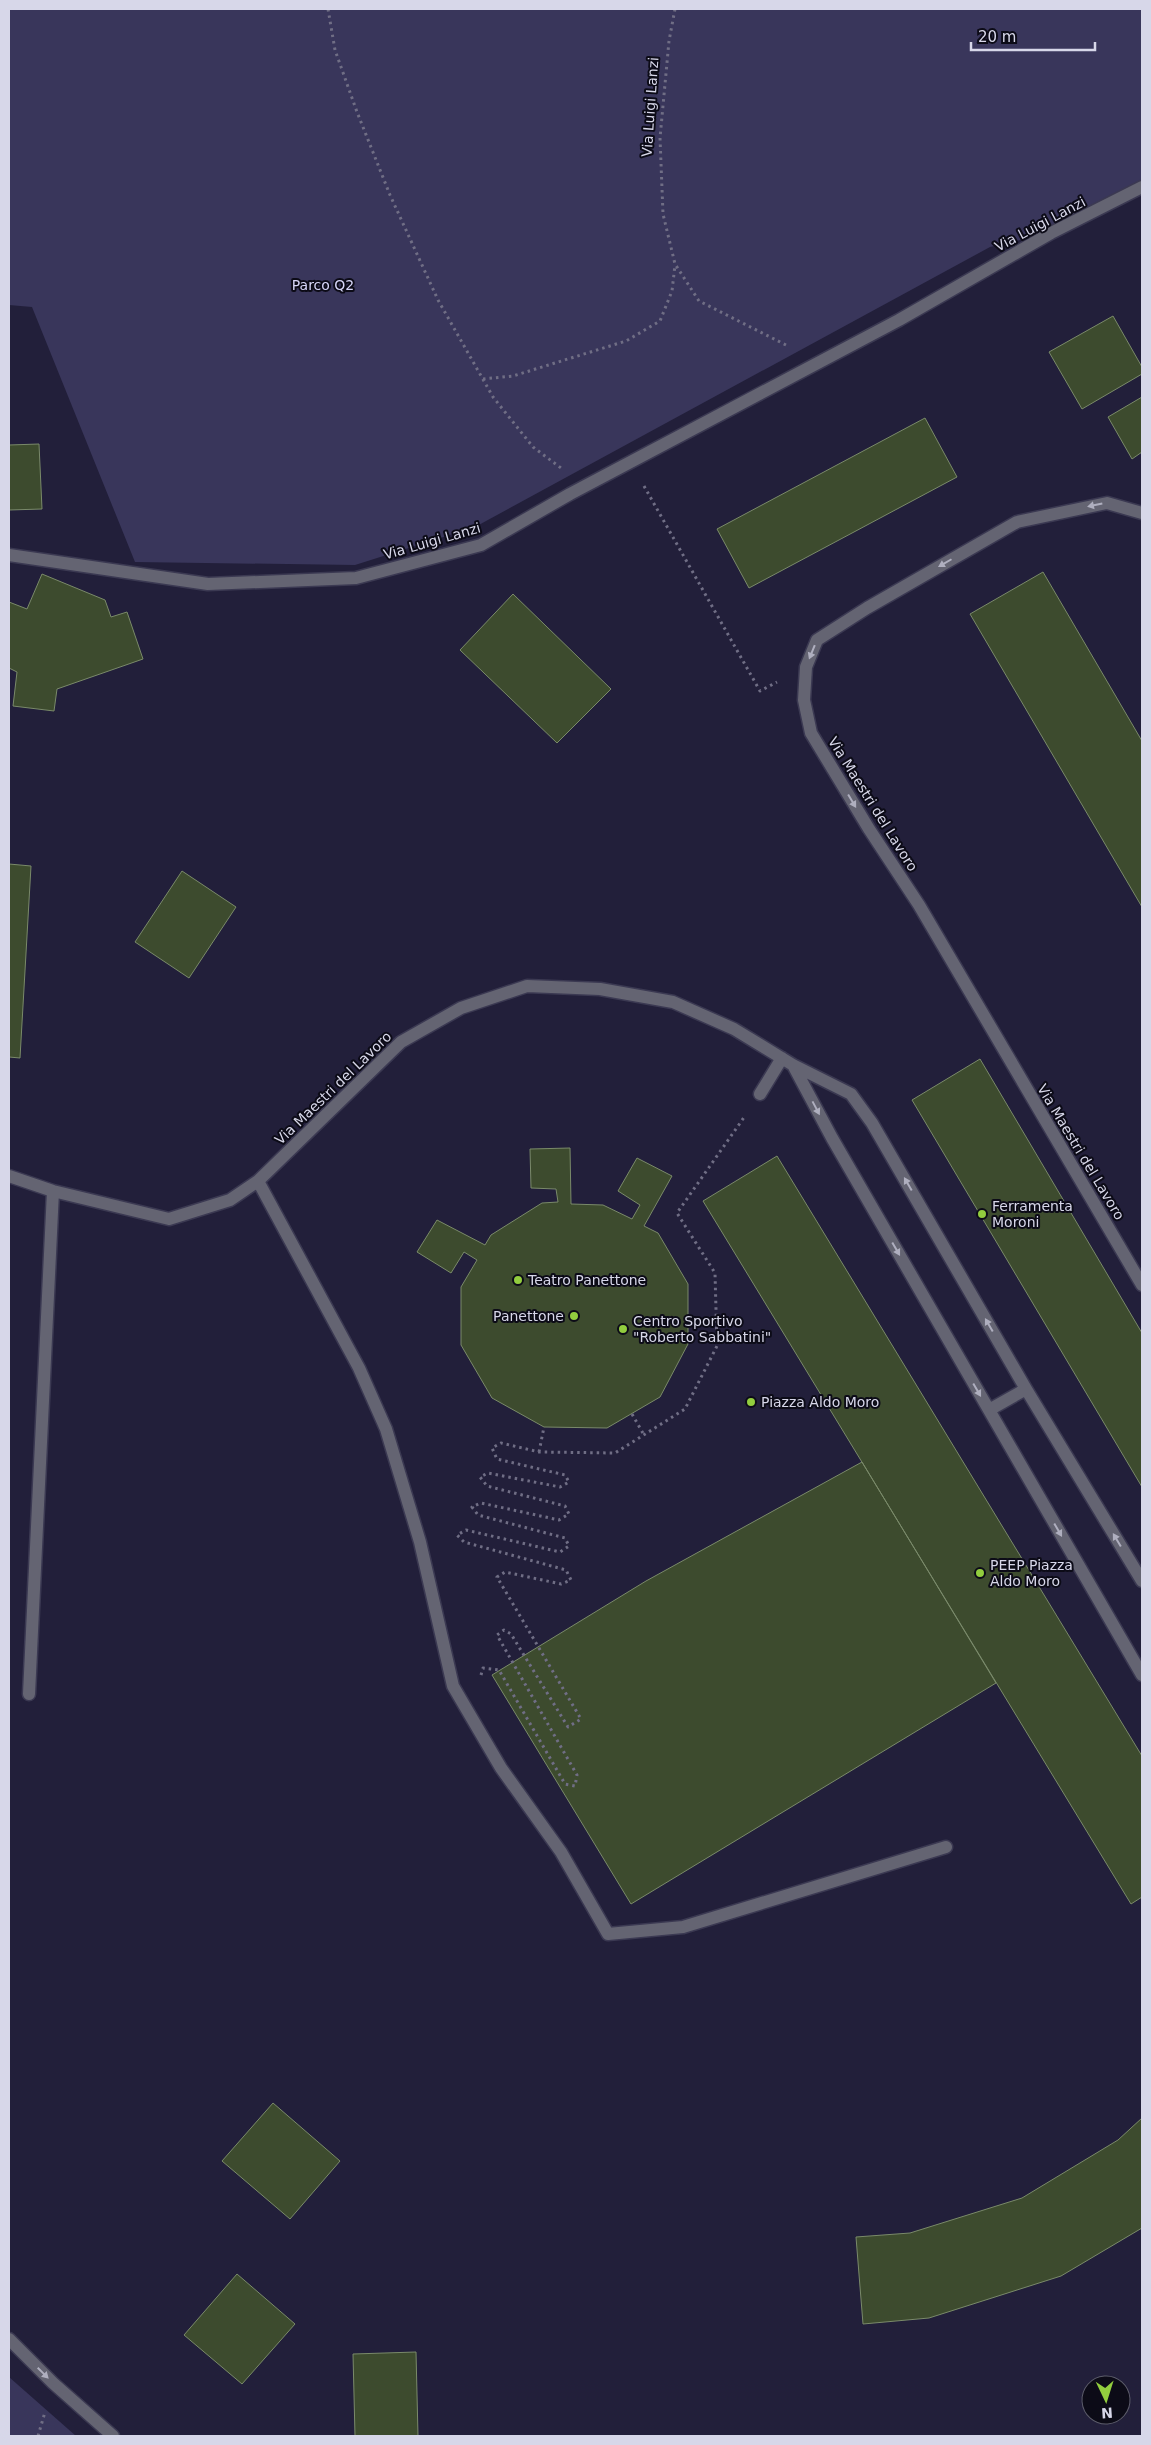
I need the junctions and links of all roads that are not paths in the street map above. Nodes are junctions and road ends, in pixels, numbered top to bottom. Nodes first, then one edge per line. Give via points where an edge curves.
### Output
1 (1142, 187) edge
2 (1142, 513) edge
3 (9, 555) edge
4 (787, 1061) junction
5 (760, 1094) road end
6 (9, 1176) edge
7 (258, 1181) junction
8 (53, 1192) junction
9 (1142, 1284) edge
10 (1026, 1390) junction
11 (989, 1410) junction
12 (1142, 1581) edge
13 (1142, 1675) edge
14 (29, 1694) dead end
15 (946, 1847) dead end
16 (9, 2339) edge
17 (113, 2436) edge

1 - 3 street, Via Luigi Lanzi via 1051,233 481,545 356,578 208,584
2 -> 9 street, Via Maestri del Lavoro via 1107,503 1017,522 817,640 806,667 804,700 810,732 919,905
4 - 5 street
4 - 7 street, Via Maestri del Lavoro via 734,1029 672,1002 600,989 527,986 460,1008 401,1042
10 -> 4 street, Via Maestri del Lavoro via 872,1123 851,1094
4 -> 11 street
6 - 8 street, Via Maestri del Lavoro
7 - 8 street, Via Maestri del Lavoro via 230,1200 169,1218
7 - 15 street via 359,1368 386,1429 420,1542 453,1686 501,1768 561,1852 608,1934 683,1927
8 - 14 street
10 - 11 street
12 -> 10 street, Via Maestri del Lavoro
11 -> 13 street
16 -> 17 street

